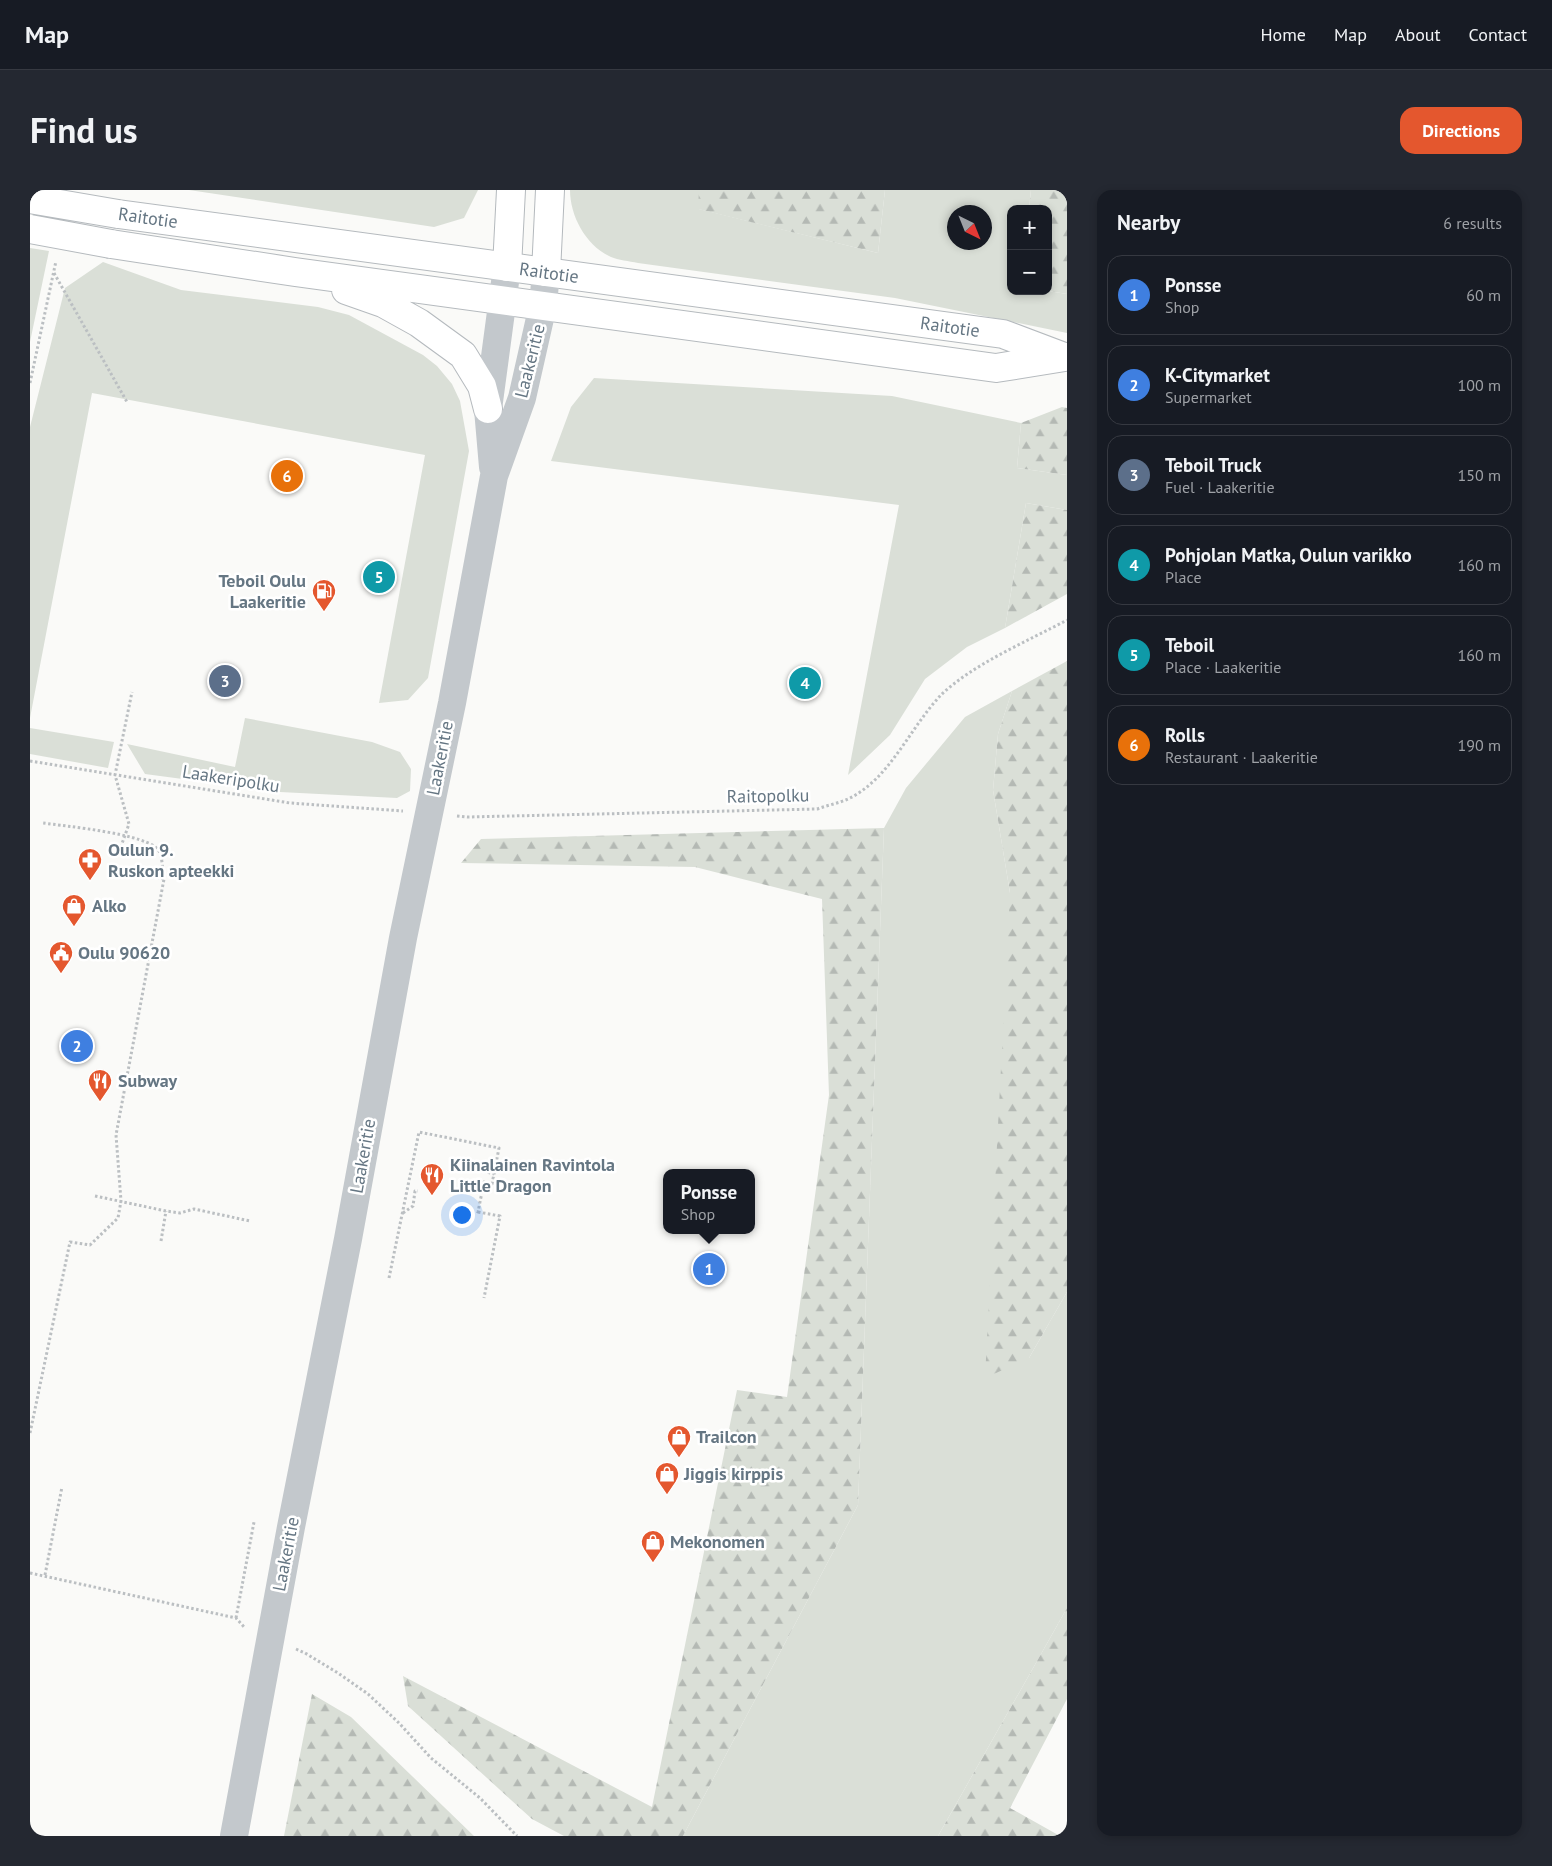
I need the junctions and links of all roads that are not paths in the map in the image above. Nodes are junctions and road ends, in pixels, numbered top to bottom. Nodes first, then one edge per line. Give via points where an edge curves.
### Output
1 (511, 190) edge
2 (550, 190) edge
3 (30, 199) edge
4 (30, 229) edge
5 (507, 267) junction
6 (295, 272) junction
7 (546, 272) junction
8 (502, 300) junction
9 (543, 306) junction
10 (1066, 357) edge
11 (488, 409) junction
12 (494, 476) junction
13 (234, 1836) edge

1 - 5 main road
2 - 7 main road
3 - 5 main road, Raitotie, bridge
4 - 6 main road, Raitotie, bridge
5 - 7 main road, Raitotie
5 - 8 street, Laakeritie
6 - 8 main road, Raitotie
6 - 11 main road via 382,303 463,355 482,386
7 - 9 street, Laakeritie
7 - 10 main road, Raitotie via 1003,334
8 - 9 main road, Raitotie
8 - 11 street, Laakeritie
9 - 10 main road, Raitotie via 996,368
9 - 12 street, Laakeritie via 522,398
11 - 12 street, Laakeritie
12 - 13 street, Laakeritie via 403,938

